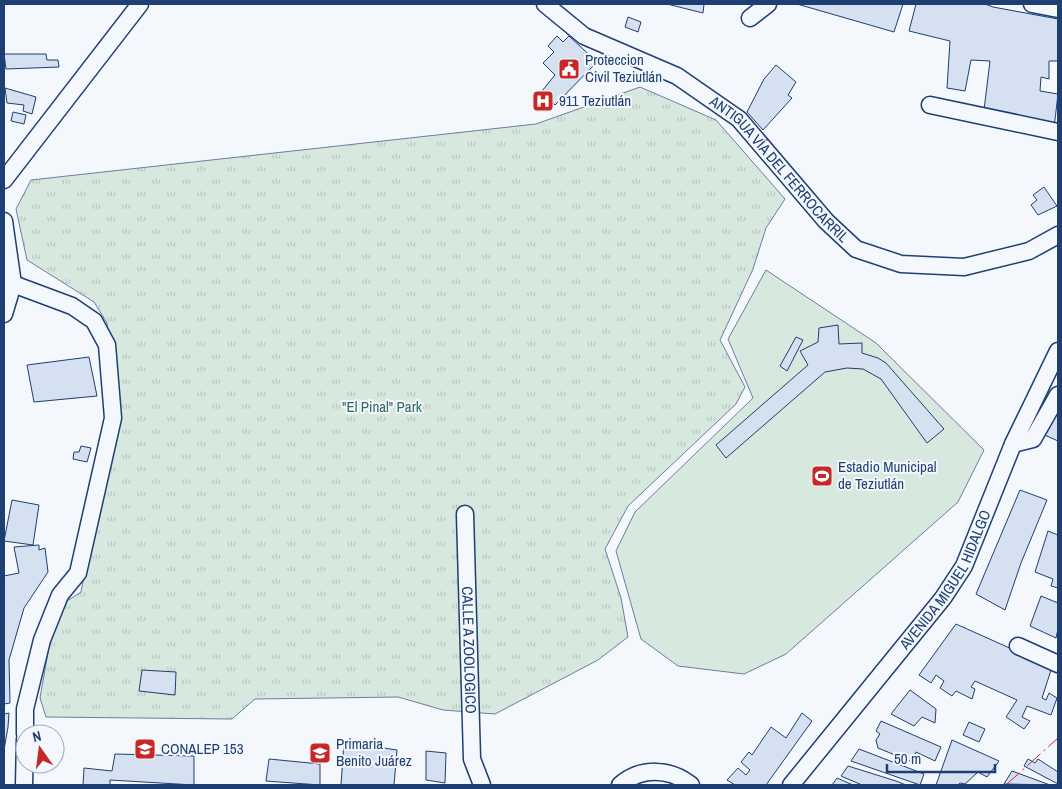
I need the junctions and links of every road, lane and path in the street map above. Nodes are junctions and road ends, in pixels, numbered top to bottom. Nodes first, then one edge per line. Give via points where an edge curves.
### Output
1 (140, 4) edge
2 (545, 4) edge
3 (768, 4) edge
4 (1032, 4) edge
5 (1058, 9) edge
6 (750, 18) dead end
7 (930, 105) dead end
8 (1058, 132) edge
9 (4, 180) edge
10 (4, 221) edge
11 (1058, 236) edge
12 (12, 284) junction
13 (4, 314) edge
14 (1058, 351) edge
15 (1058, 395) edge
16 (1013, 444) junction
17 (465, 514) dead end
18 (1018, 646) dead end
19 (1058, 664) edge
20 (25, 724) edge
21 (794, 784) edge
22 (482, 785) edge
23 (620, 785) edge
24 (691, 785) edge

1 - 9 street
2 - 11 street, ANTIGUA VÍA DEL FERROCARRIL via 584,36 677,76 739,119 826,221 856,249 901,264 964,267 1029,250
3 - 6 street
4 - 5 street
7 - 8 street
10 - 12 street
12 - 13 street
12 - 20 street via 72,306 94,321 107,345 113,418 78,573 60,594 42,640 25,709
14 - 16 street, AVENIDA MIGUEL HIDALGO
15 - 16 street via 1033,439
16 - 21 street, AVENIDA MIGUEL HIDALGO via 964,566 943,598
17 - 22 street, CALLE A ZOOLOGICO via 472,760
18 - 19 street
23 - 24 street via 628,778 655,771 681,777

